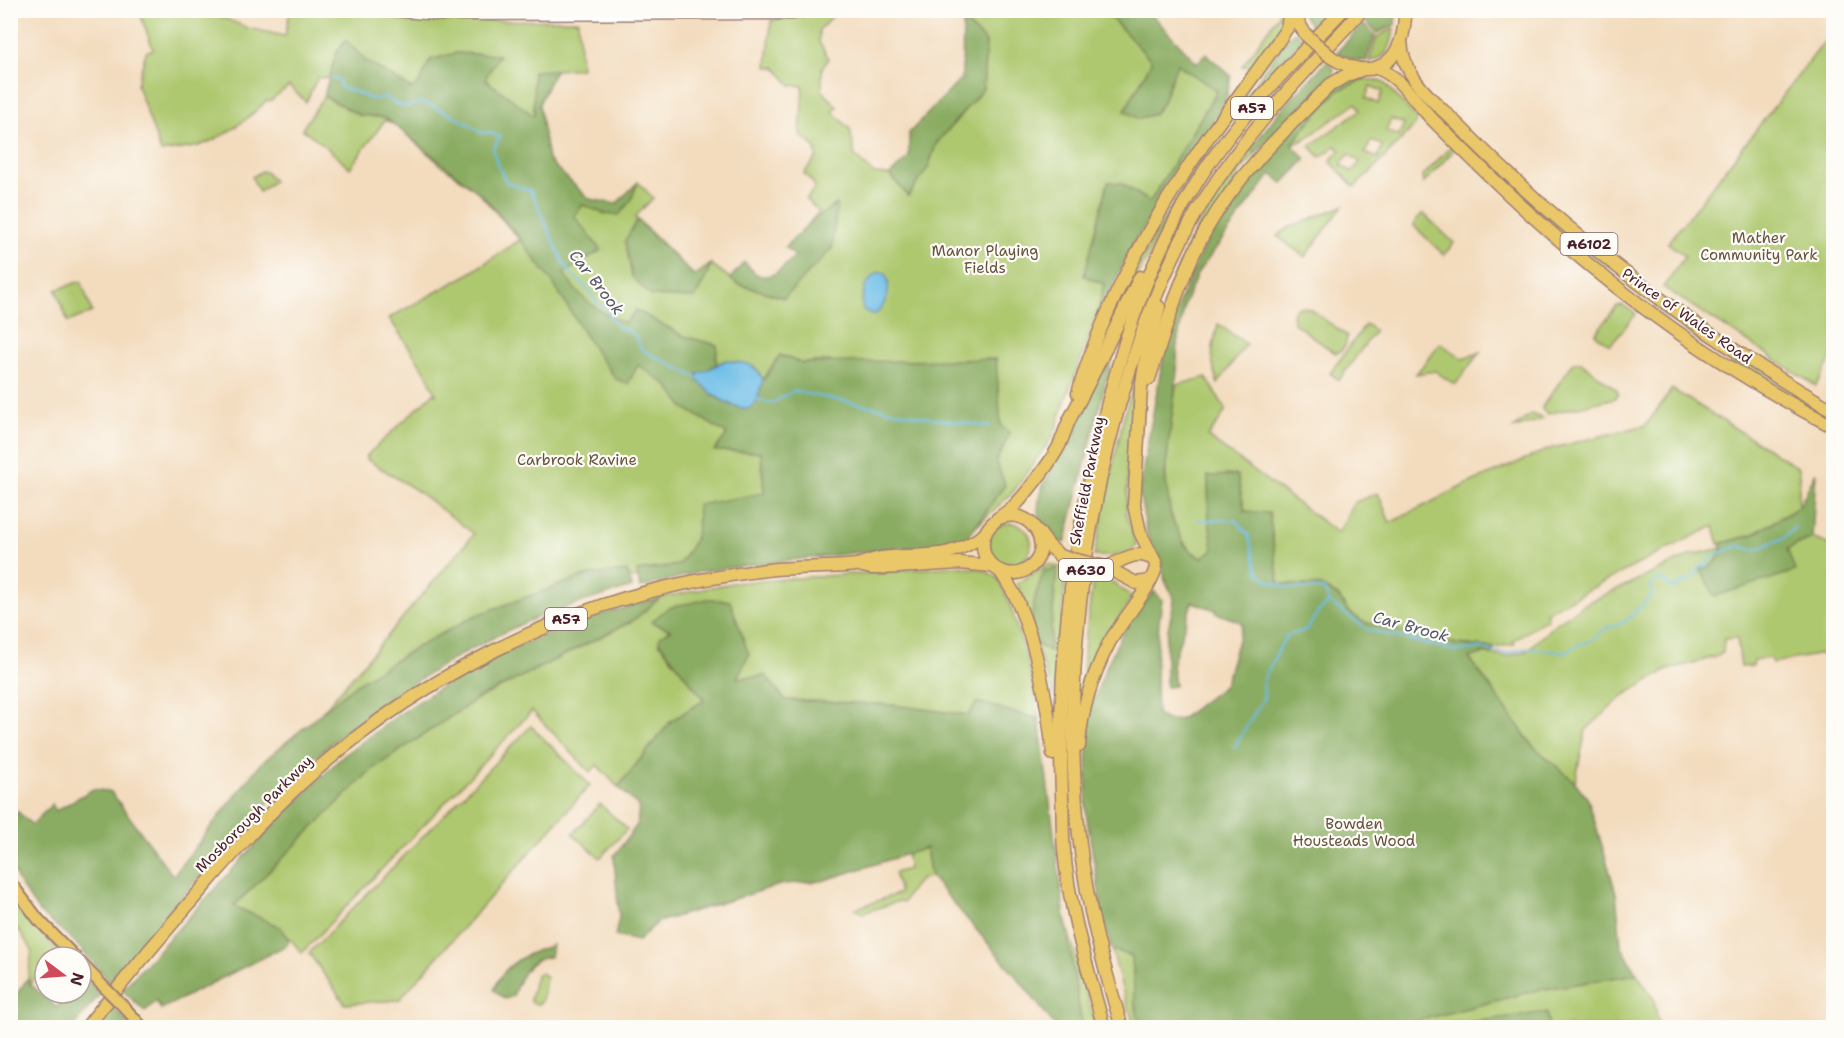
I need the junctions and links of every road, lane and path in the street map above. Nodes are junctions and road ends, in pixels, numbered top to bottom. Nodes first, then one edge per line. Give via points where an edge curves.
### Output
1 (372, 10) edge
2 (816, 10) edge
3 (1291, 10) edge
4 (1343, 10) edge
5 (1362, 10) edge
6 (1405, 10) edge
7 (1401, 41) junction
8 (1377, 68) junction
9 (1361, 70) junction
10 (1177, 218) junction
11 (1185, 233) junction
12 (1140, 410) junction
13 (1833, 411) edge
14 (1072, 414) junction
15 (1833, 427) edge
16 (997, 519) junction
17 (1039, 533) junction
18 (985, 534) junction
19 (1060, 556) junction
20 (1037, 558) junction
21 (1151, 558) junction
22 (858, 564) junction
23 (1106, 567) junction
24 (997, 569) junction
25 (1150, 581) junction
26 (1080, 843) junction
27 (1064, 851) junction
28 (10, 882) edge
29 (63, 945) edge
30 (93, 976) edge
31 (86, 1028) edge
32 (143, 1028) edge
33 (1104, 1028) edge
34 (1122, 1028) edge

1 - 2 street via 437,16 792,15
3 - 9 highway, bridge via 1306,35 1331,57
3 - 14 highway via 1284,33 1203,145 1147,236 1098,337
4 - 10 highway, Sheffield Parkway / A57 via 1244,118 1215,155
5 - 11 highway, Sheffield Parkway / A57 via 1253,130 1204,198
6 - 7 highway, A6102
7 - 8 highway via 1393,57
7 - 13 highway, Prince of Wales Road / A6102 via 1404,63 1414,80 1537,200 1607,259 1692,322
8 - 9 highway
8 - 15 highway, Prince of Wales Road / A6102 via 1391,75 1528,213 1621,290 1730,366
9 - 12 highway via 1330,85 1228,195 1180,285
10 - 14 highway, A57 via 1146,265
10 - 27 highway, Sheffield Parkway / A630 via 1145,284 1123,346 1079,529 1061,692
11 - 12 highway, A57 via 1161,297 1147,353
11 - 26 highway, Sheffield Parkway / A630 via 1156,293 1114,419 1092,525 1074,697 1073,760
12 - 21 highway, A57 via 1134,505
14 - 16 highway, A57 via 1047,465 1013,507
16 - 17 highway via 1024,518
16 - 18 highway, A57
17 - 19 highway
17 - 20 highway
18 - 22 highway, Mosborough Parkway / A57 via 948,553 881,558
18 - 24 highway via 983,551
19 - 20 highway, A57 via 1045,554
19 - 23 highway, A57, bridge
20 - 24 highway, A57 via 1024,571 1013,574
21 - 23 highway via 1134,554
21 - 25 highway, A57 via 1156,570
22 - 24 highway, Mosborough Parkway / A57 via 871,568 982,563
22 - 31 highway, Mosborough Parkway / A57 via 774,570 674,585 627,597 568,618 465,666 385,718 315,771 226,861
23 - 25 highway, A57 via 1136,583
24 - 27 highway via 1021,608 1047,706
25 - 26 highway via 1111,639 1088,697 1080,742
26 - 34 highway, Sheffield Parkway / A630 via 1092,922
27 - 33 highway, Sheffield Parkway / A630 via 1072,903
28 - 29 main road
30 - 32 main road, bridge

